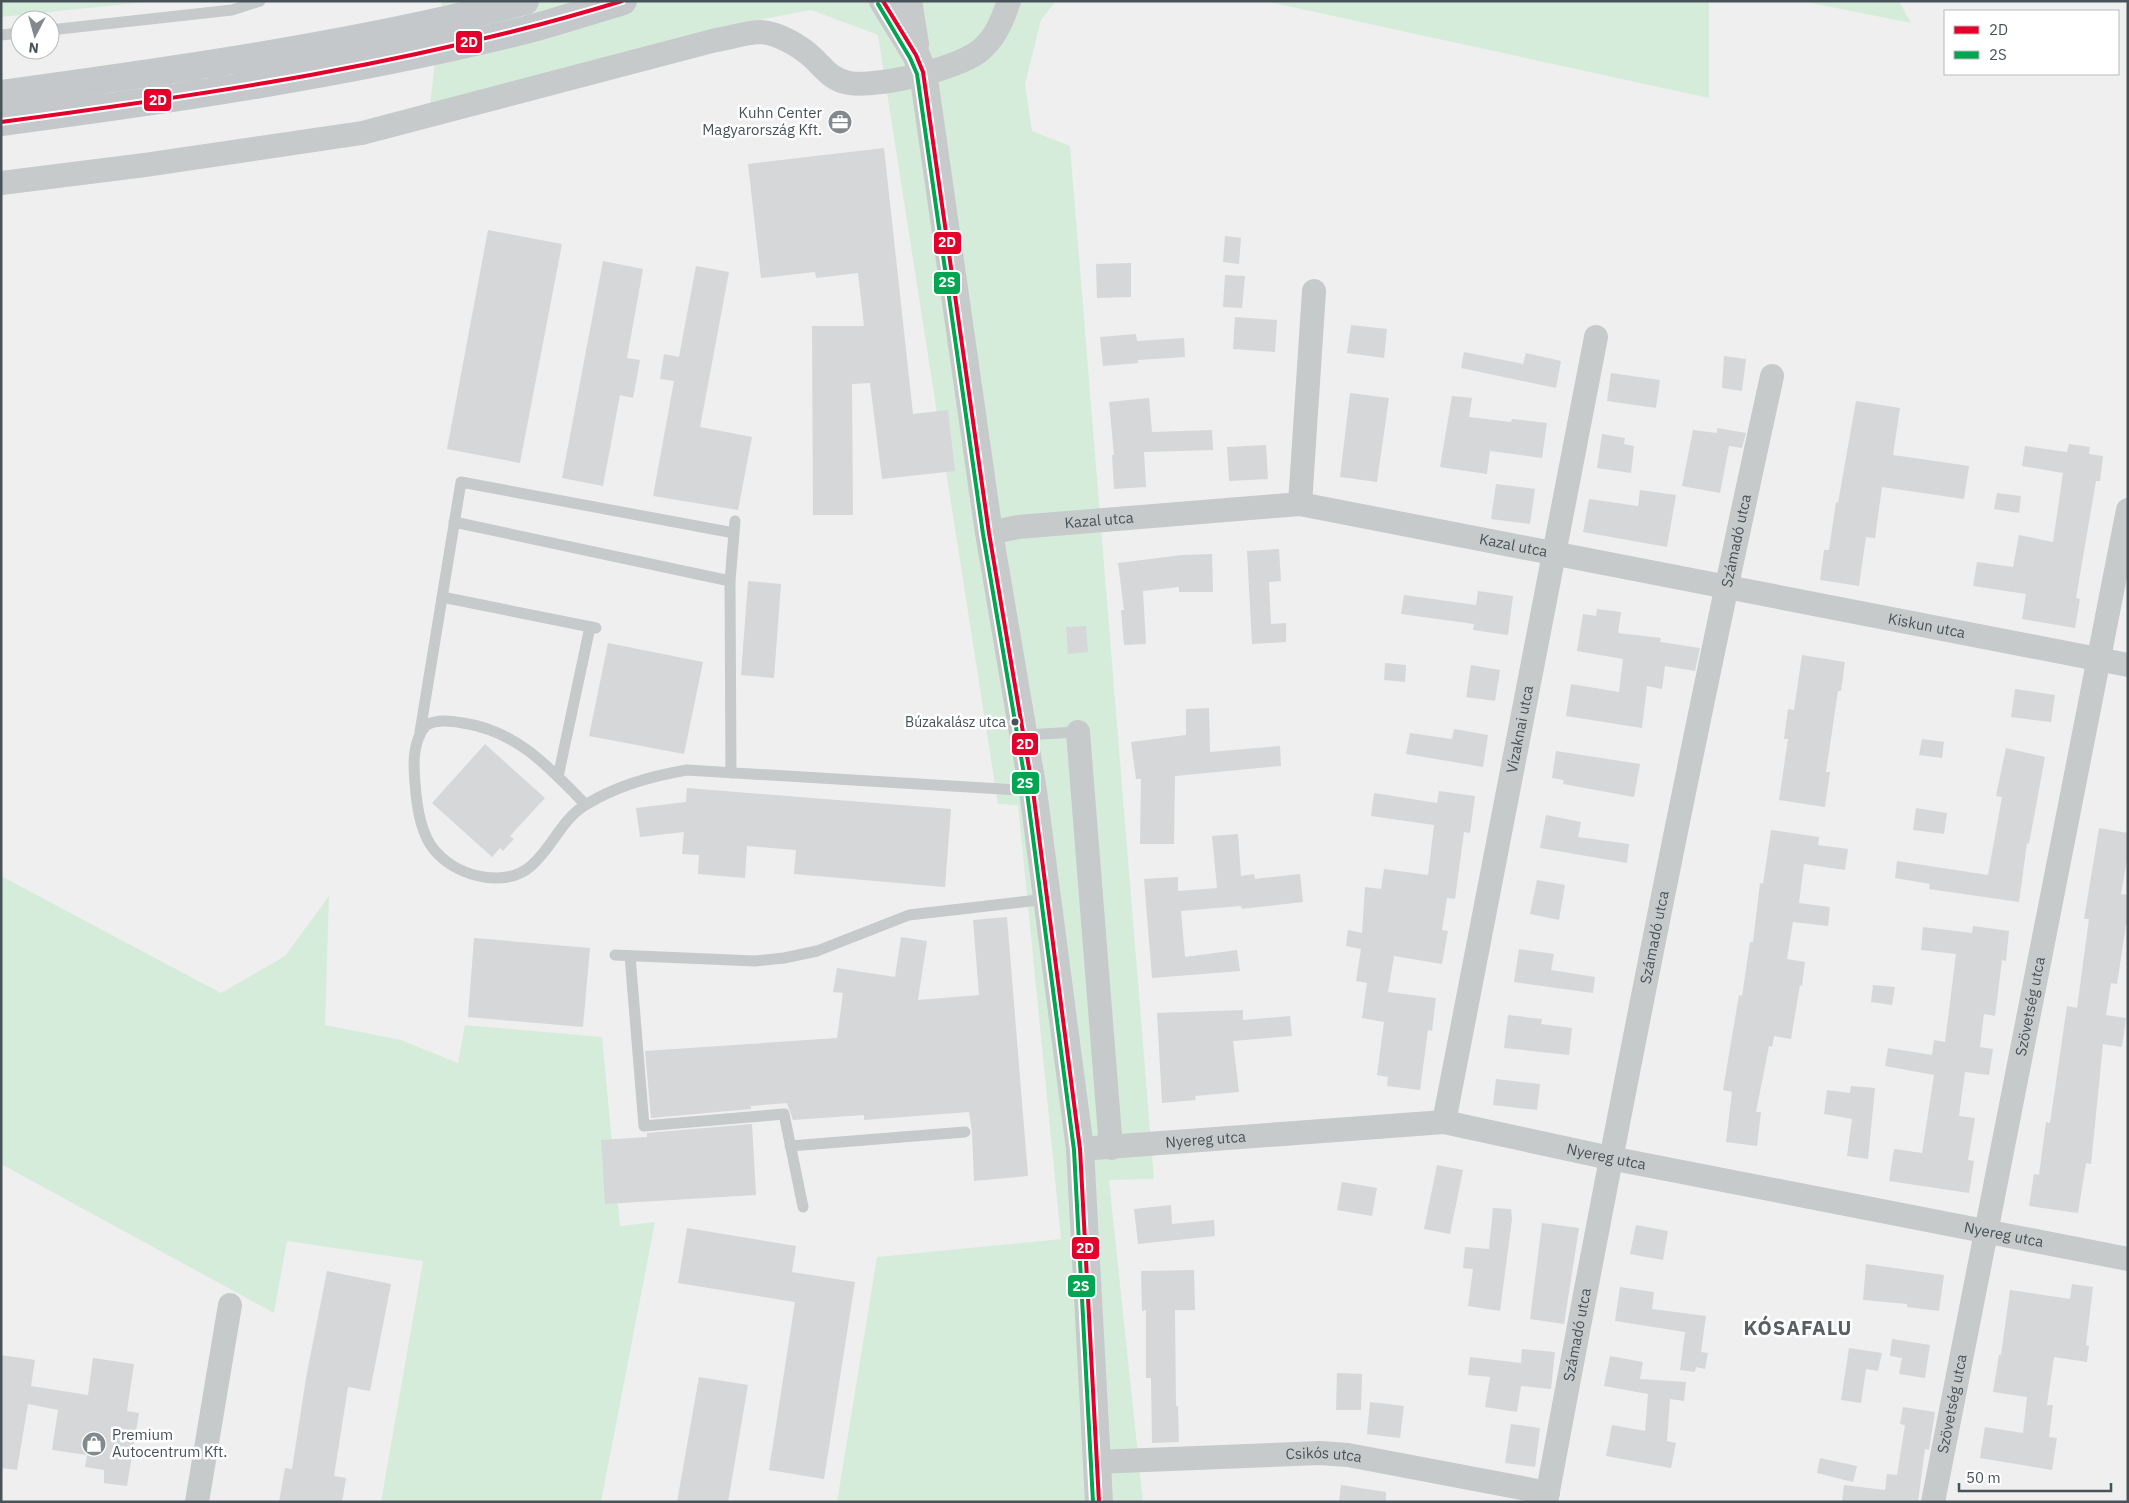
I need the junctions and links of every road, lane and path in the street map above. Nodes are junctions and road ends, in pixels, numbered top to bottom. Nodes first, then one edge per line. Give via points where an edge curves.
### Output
1 (260, 1) edge
2 (525, 1) edge
3 (623, 1) edge
4 (883, 1) edge
5 (908, 1) edge
6 (1010, 1) edge
7 (60, 29) edge
8 (920, 64) junction
9 (1, 94) edge
10 (1, 122) edge
11 (1, 183) edge
12 (1314, 291) dead end
13 (1596, 337) dead end
14 (1772, 376) dead end
15 (1300, 504) junction
16 (2128, 510) edge
17 (454, 522) junction
18 (989, 533) junction
19 (1554, 552) junction
20 (730, 581) junction
21 (1726, 586) junction
22 (442, 597) junction
23 (2097, 658) junction
24 (2128, 665) edge
25 (1078, 732) joint
26 (419, 735) junction
27 (1024, 735) junction
28 (731, 773) junction
29 (558, 777) junction
30 (1033, 791) junction
31 (585, 804) junction
32 (1047, 899) junction
33 (615, 955) dead end
34 (630, 956) junction
35 (1444, 1122) junction
36 (964, 1132) dead end
37 (790, 1146) junction
38 (1111, 1148) junction
39 (1080, 1149) junction
40 (1610, 1158) junction
41 (803, 1207) dead end
42 (1986, 1231) junction
43 (2128, 1259) edge
44 (230, 1304) dead end
45 (1095, 1462) junction
46 (1547, 1497) edge
47 (197, 1502) edge
48 (1098, 1502) edge
49 (1933, 1502) edge

1 - 7 lane via 232,10
2 - 9 main road via 245,60
3 - 10 main road via 522,30 367,64 213,91
4 - 8 street
5 - 8 street
6 - 8 street via 998,29 983,48 964,60
8 - 11 street via 872,84 848,83 827,74 812,57 788,41 761,32 716,40 362,133 145,166
8 - 18 street
12 - 15 street
13 - 19 street, Vízaknai utca
14 - 21 street, Számadó utca
15 - 18 street, Kazal utca via 1018,527
15 - 19 street, Kazal utca
16 - 23 street, Szövetség utca
17 - 20 lane
17 - 20 lane via 461,482 735,527
17 - 22 lane
18 - 27 street
19 - 21 street, Kazal utca
19 - 35 street, Vízaknai utca
20 - 28 lane
21 - 23 street, Kiskun utca
21 - 40 street, Számadó utca
22 - 26 lane
22 - 29 lane via 593,627
23 - 24 street, Kiskun utca
23 - 42 street, Szövetség utca
25 - 27 lane
25 - 38 street
26 - 29 lane via 426,725 436,721 484,727 505,734
26 - 31 lane via 414,763 422,823 437,854 464,871 492,878 521,873 532,865 572,814
27 - 30 street
28 - 30 lane
28 - 31 lane via 687,770 658,775 611,790
29 - 31 lane
30 - 32 street
32 - 34 lane via 909,914 817,951 755,962
32 - 39 street
33 - 34 lane
34 - 37 lane via 644,1126 784,1114
35 - 38 street, Nyereg utca
35 - 40 street, Nyereg utca
36 - 37 lane
37 - 41 lane
38 - 39 street, Nyereg utca
39 - 45 street
40 - 42 street, Nyereg utca
40 - 46 street, Számadó utca
42 - 43 street, Nyereg utca
42 - 49 street, Szövetség utca
44 - 47 street
45 - 46 street, Csikós utca via 1320,1453
45 - 48 street

